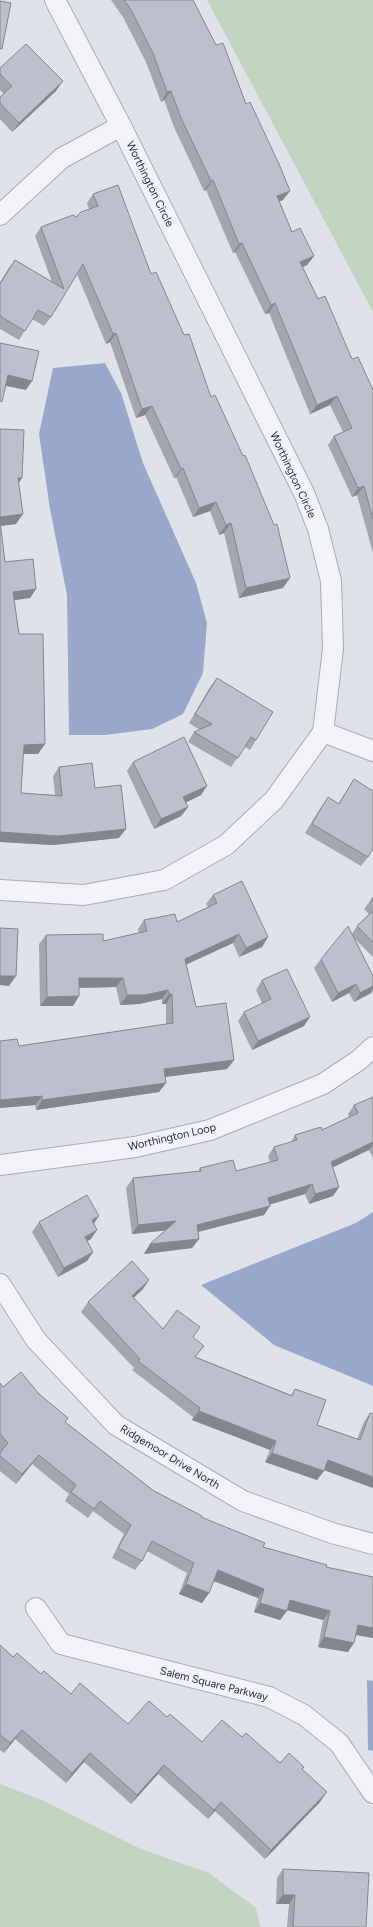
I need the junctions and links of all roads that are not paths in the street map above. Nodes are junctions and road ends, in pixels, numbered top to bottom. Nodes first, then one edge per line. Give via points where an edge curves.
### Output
1 (55, 0) edge
2 (121, 126) junction
3 (0, 215) edge
4 (323, 732) junction
5 (373, 751) edge
6 (0, 890) edge
7 (373, 1047) edge
8 (0, 1165) edge
9 (0, 1284) edge
10 (373, 1544) edge
11 (36, 1608) dead end
12 (373, 1793) edge

1 - 2 street, Worthington Circle
2 - 3 street via 62,158
2 - 4 street, Worthington Circle via 304,493 318,529 331,581 333,649
4 - 5 street
4 - 6 street, Worthington Circle via 274,800 226,845 164,880 84,895
7 - 8 street, Worthington Loop via 323,1084 210,1130 134,1147
9 - 10 street, Ridgemoor Drive North via 36,1340 116,1425 242,1501 332,1533
11 - 12 street, Salem Square Parkway via 60,1644 269,1697 304,1715 339,1743

